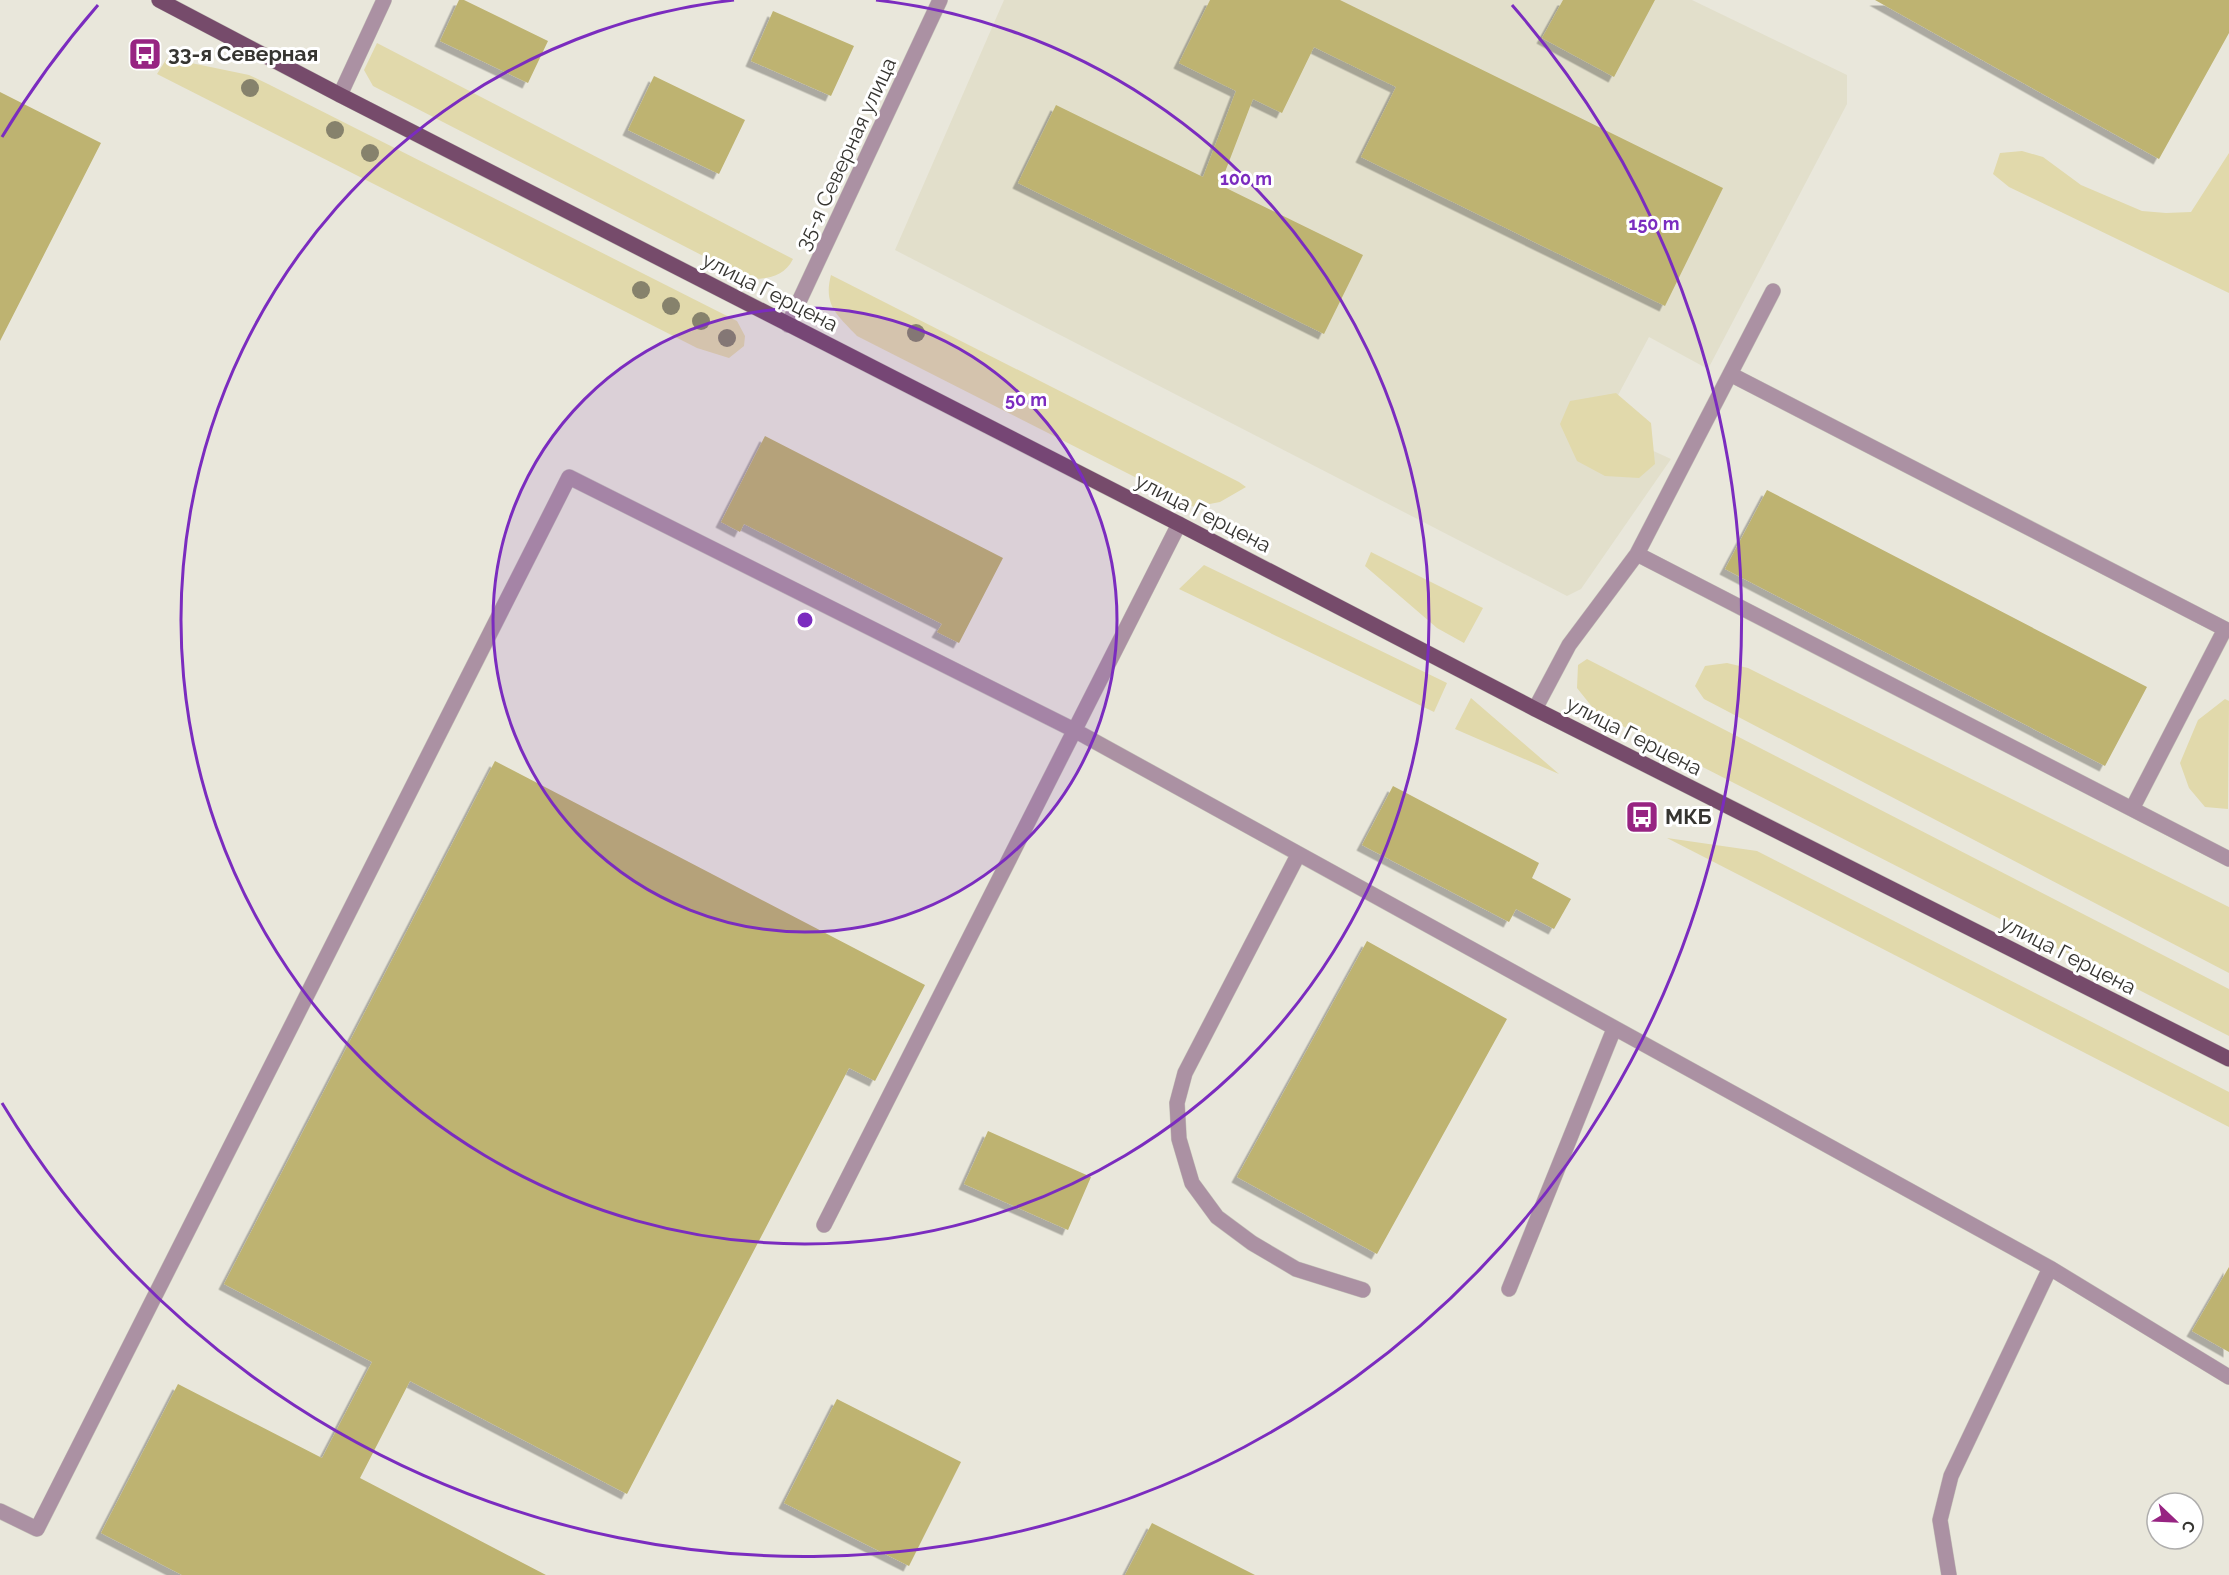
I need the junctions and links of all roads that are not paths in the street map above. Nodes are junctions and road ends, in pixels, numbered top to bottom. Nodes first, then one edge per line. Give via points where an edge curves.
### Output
1 (159, 0) edge
2 (384, 0) edge
3 (940, 0) edge
4 (340, 95) junction
5 (1773, 291) dead end
6 (788, 325) junction
7 (1730, 374) junction
8 (1179, 524) junction
9 (1636, 554) junction
10 (1535, 709) junction
11 (1074, 730) junction
12 (2132, 809) junction
13 (2227, 853) edge
14 (1298, 855) junction
15 (1614, 1029) junction
16 (2229, 1059) edge
17 (824, 1225) dead end
18 (2050, 1268) junction
19 (1509, 1289) dead end
20 (1363, 1290) dead end
21 (2229, 1377) edge
22 (0, 1510) edge
23 (1949, 1575) edge

1 - 4 main road, улица Герцена
2 - 4 street
3 - 6 street, 35-я Северная улица
4 - 6 main road, улица Герцена
5 - 7 street
6 - 8 main road, улица Герцена
7 - 9 street
7 - 12 street via 2225,629
8 - 10 main road, улица Герцена
8 - 11 street
9 - 10 street via 1569,645
9 - 12 street
10 - 16 main road, улица Герцена
11 - 14 street
11 - 17 street
11 - 22 street via 569,477 37,1529
12 - 13 street
14 - 15 street
14 - 20 street via 1185,1073 1177,1103 1179,1139 1192,1183 1217,1217 1252,1244 1296,1269
15 - 18 street
15 - 19 street
18 - 21 street
18 - 23 street via 1951,1476 1940,1520

